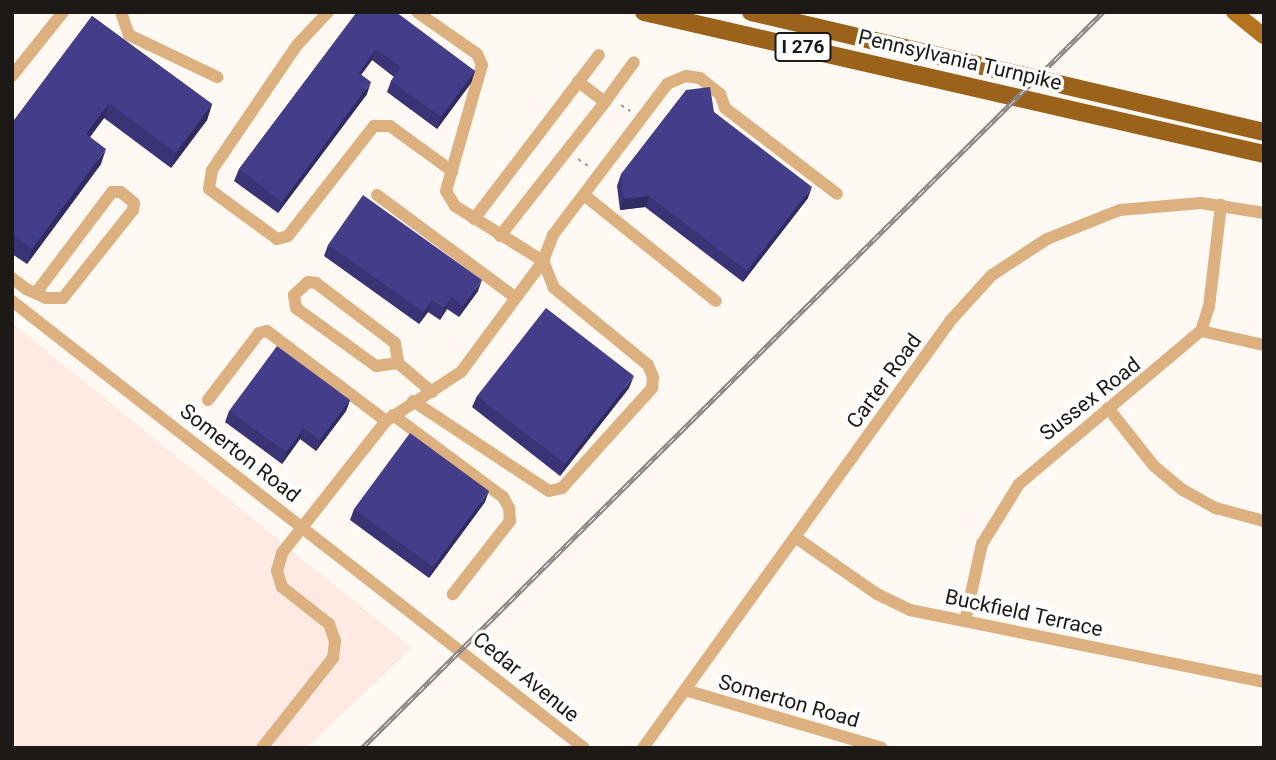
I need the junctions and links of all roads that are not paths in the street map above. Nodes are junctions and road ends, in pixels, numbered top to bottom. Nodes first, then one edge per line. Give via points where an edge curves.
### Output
1 (63, 12) edge
2 (121, 12) edge
3 (328, 12) edge
4 (417, 12) edge
5 (645, 12) edge
6 (751, 12) edge
7 (1234, 12) edge
8 (1264, 36) edge
9 (599, 55) dead end
10 (634, 62) dead end
11 (12, 76) edge
12 (216, 77) dead end
13 (578, 82) junction
14 (605, 102) junction
15 (1264, 132) edge
16 (1264, 154) edge
17 (452, 171) junction
18 (837, 194) dead end
19 (377, 195) dead end
20 (584, 195) junction
21 (1221, 205) junction
22 (1264, 213) edge
23 (474, 219) junction
24 (499, 236) junction
25 (543, 261) junction
26 (12, 278) edge
27 (36, 293) junction
28 (515, 297) junction
29 (12, 301) edge
30 (716, 301) dead end
31 (1201, 331) junction
32 (1264, 345) edge
33 (398, 363) junction
34 (432, 392) junction
35 (208, 400) dead end
36 (413, 401) junction
37 (1108, 408) junction
38 (389, 418) junction
39 (1264, 521) edge
40 (303, 526) junction
41 (795, 537) junction
42 (453, 594) dead end
43 (965, 621) junction
44 (444, 636) joint
45 (1264, 682) edge
46 (685, 690) junction
47 (262, 748) edge
48 (584, 748) edge
49 (643, 748) edge
50 (882, 748) edge

1 - 11 street
2 - 12 street via 129,35
3 - 17 street via 297,45 212,170 209,189 277,239 288,236 374,126 390,126
4 - 17 street via 477,54 482,65
5 - 16 highway, Pennsylvania Turnpike / I 276
6 - 15 highway, Pennsylvania Turnpike / I 276
7 - 8 main road
9 - 13 street
10 - 14 street
13 - 14 street
13 - 23 street
14 - 24 street
17 - 23 street via 446,191 455,206
18 - 20 street via 725,107 720,94 700,78 686,76 667,84
19 - 28 street
20 - 25 street via 553,235
20 - 30 street
21 - 22 street, Carter Road
21 - 31 street via 1209,307
21 - 41 street, Carter Road via 1155,204 1120,210 1072,227 1004,266 951,320
23 - 24 street
24 - 25 street
25 - 28 street
25 - 36 street via 554,288 648,365 653,377 652,388 562,488 537,487
26 - 27 street
27 - 27 street via 63,298 134,203 121,192 112,192
28 - 34 street via 461,372
29 - 40 street, Somerton Road
31 - 32 street
31 - 37 street, Sussex Road
33 - 33 street via 396,344 316,283 302,286 294,295 296,308 376,366
33 - 34 street
34 - 36 street
35 - 38 street via 259,333 267,331
36 - 38 street
37 - 39 street via 1154,466 1183,489 1216,508
37 - 43 street, Sussex Road via 1034,468 1006,502 982,544
38 - 40 street
38 - 42 street via 503,497 509,508 510,521
40 - 44 street, Somerton Road
40 - 47 street via 282,553 277,571 282,587 329,624 335,641 333,659
41 - 43 street, Buckfield Terrace via 899,606
41 - 46 street, Carter Road
43 - 45 street, Buckfield Terrace
44 - 48 street, Cedar Avenue
46 - 49 street, Carter Road
46 - 50 street, Somerton Road

